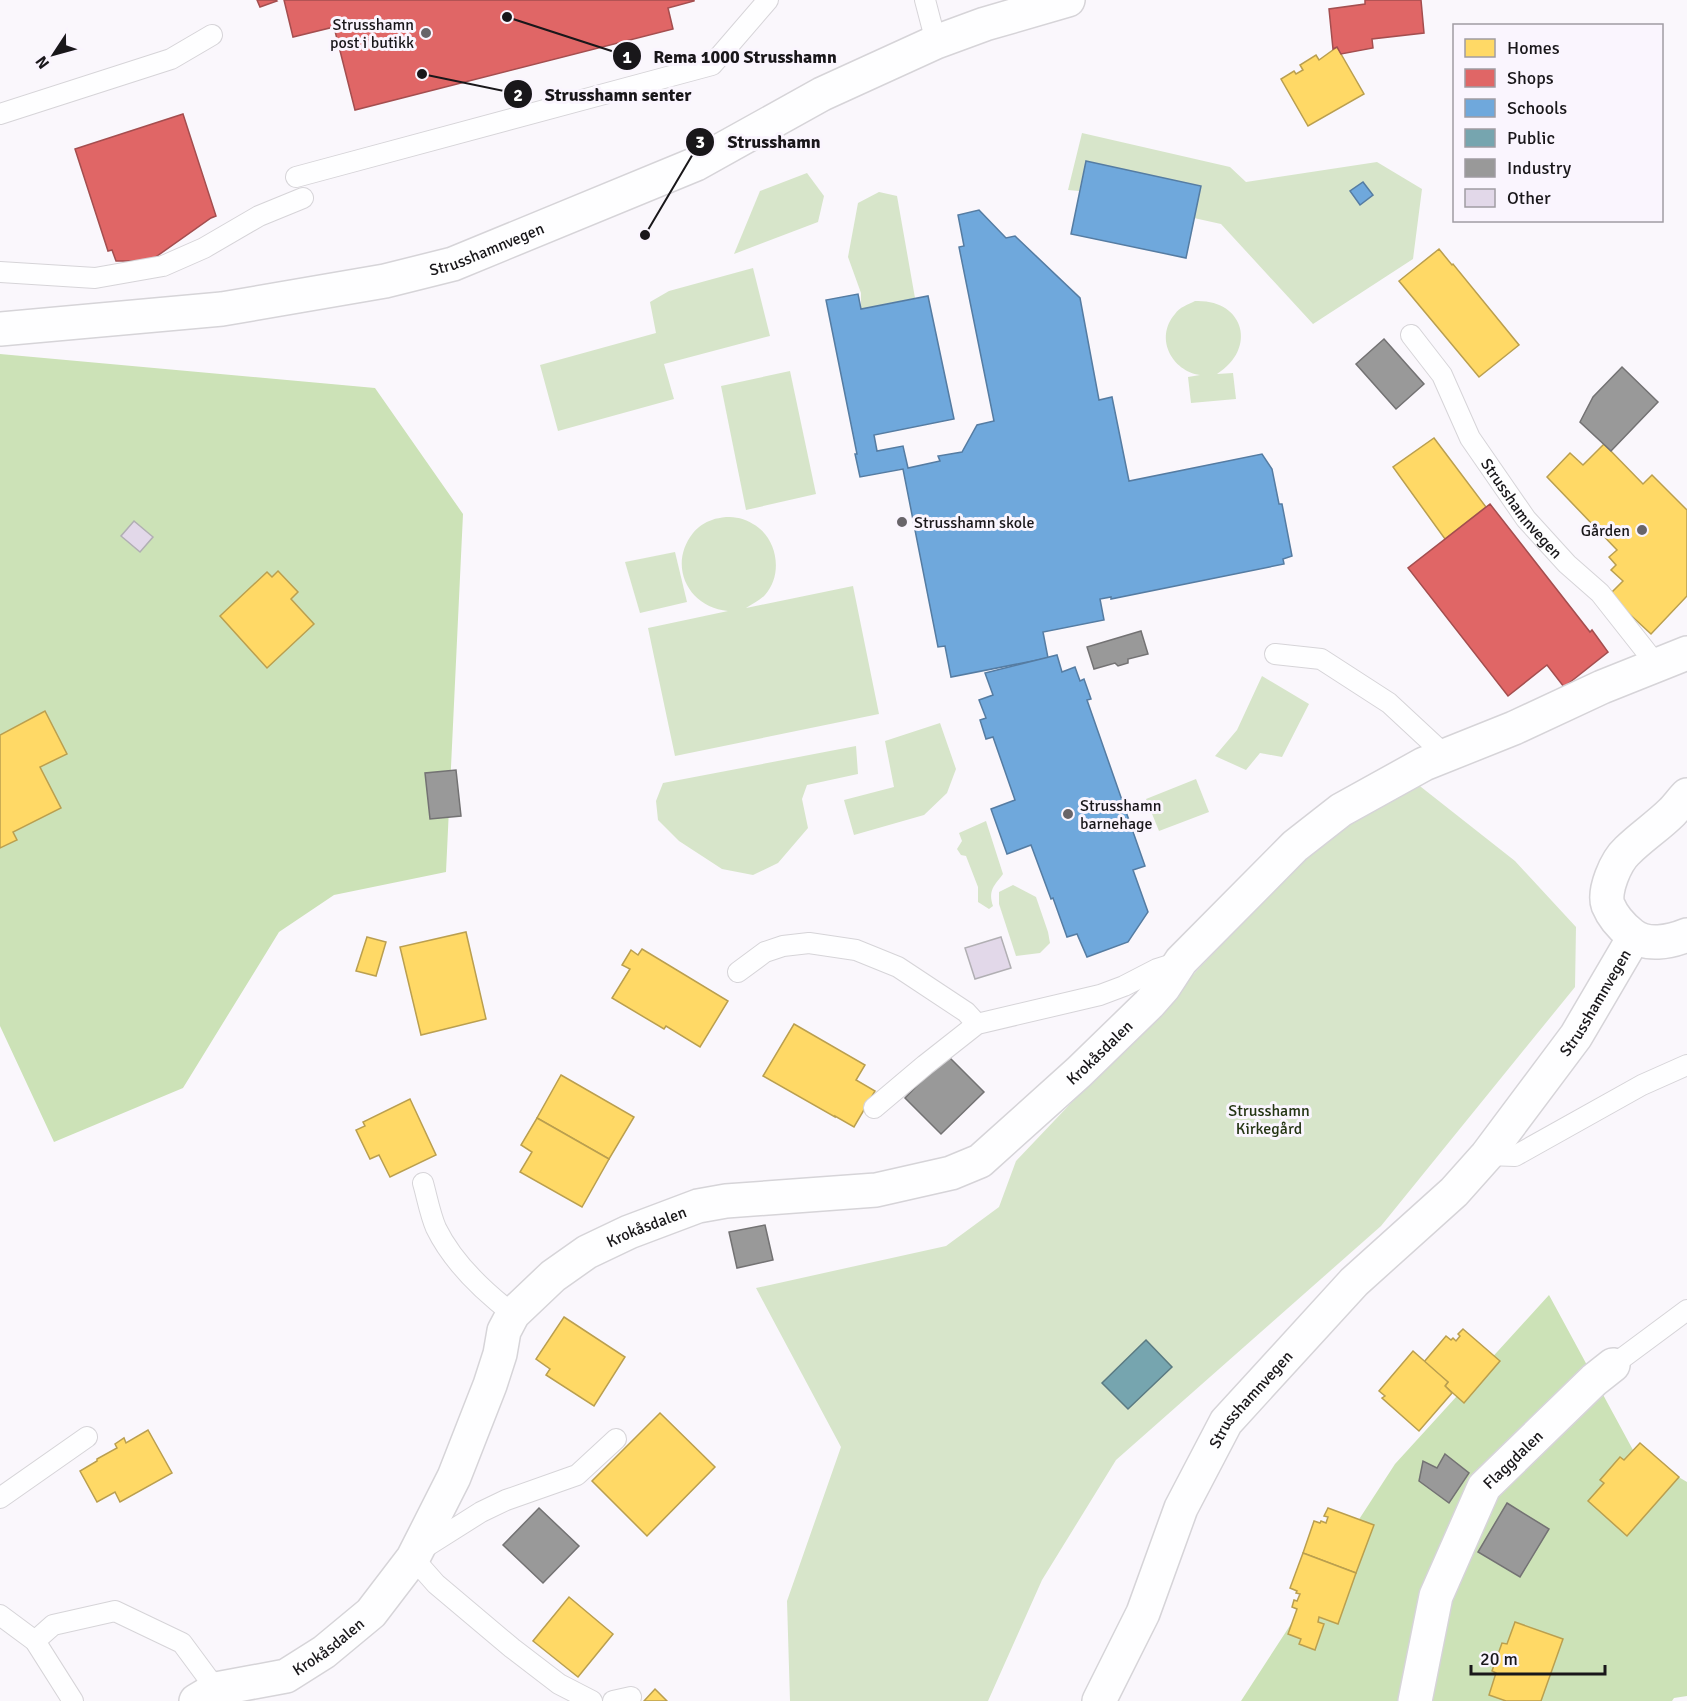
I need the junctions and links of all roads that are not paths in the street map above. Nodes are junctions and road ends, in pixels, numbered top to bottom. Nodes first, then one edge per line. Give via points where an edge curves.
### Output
1 (768, 0) edge
2 (925, 0) edge
3 (1068, 0) edge
4 (212, 35) dead end
5 (936, 42) junction
6 (0, 114) edge
7 (296, 177) dead end
8 (303, 198) dead end
9 (0, 272) edge
10 (0, 329) edge
11 (1411, 335) dead end
12 (1687, 653) edge
13 (1275, 654) dead end
14 (1656, 664) junction
15 (1445, 755) junction
16 (1687, 795) edge
17 (1687, 935) edge
18 (1634, 937) junction
19 (1181, 961) junction
20 (738, 972) dead end
21 (977, 1024) junction
22 (1687, 1065) edge
23 (874, 1108) dead end
24 (1487, 1155) junction
25 (423, 1183) dead end
26 (1687, 1310) edge
27 (513, 1314) junction
28 (1612, 1365) joint
29 (87, 1437) dead end
30 (616, 1439) dead end
31 (0, 1498) edge
32 (413, 1558) junction
33 (0, 1615) edge
34 (35, 1641) junction
35 (206, 1695) edge
36 (73, 1701) edge
37 (591, 1701) edge
38 (1099, 1701) edge
39 (1415, 1701) edge

1 - 7 lane via 712,64
2 - 5 lane
3 - 5 street, Strusshamnvegen
4 - 6 lane via 171,59
5 - 10 street, Strusshamnvegen via 822,94 696,164 453,264 385,281 222,309
8 - 9 lane via 259,216 163,266 96,278
11 - 14 lane, Strusshamnvegen via 1442,375 1470,438 1526,519 1600,593
12 - 14 street
13 - 15 lane via 1321,659 1389,702
14 - 15 street
15 - 19 street, Krokåsdalen via 1341,810 1295,846
16 - 18 street, Strusshamnvegen via 1616,864 1607,903 1617,922
17 - 18 street via 1654,943
18 - 24 street, Strusshamnvegen via 1576,1036
19 - 21 lane via 1100,995
19 - 27 street, Krokåsdalen via 1149,1004 980,1161 951,1173 876,1190 698,1206 587,1252 553,1276
20 - 21 lane via 765,952 783,946 809,943 856,950 898,967 966,1012
21 - 23 lane
22 - 24 lane via 1642,1085 1515,1156
24 - 38 street, Strusshamnvegen via 1454,1192 1354,1282 1226,1422 1181,1508 1143,1613
25 - 27 lane via 436,1226 453,1258
26 - 28 lane, Flaggdalen
27 - 32 street, Krokåsdalen via 504,1330 490,1385 454,1477
28 - 39 street, Flaggdalen via 1484,1486 1436,1596
29 - 31 lane
30 - 32 lane, Krokåsdalen via 577,1475 481,1512
32 - 35 street, Krokåsdalen via 370,1613 324,1652 286,1676
32 - 37 lane via 436,1584 512,1648 559,1684
33 - 34 lane
34 - 35 lane, Krokåsdalen via 53,1626 115,1611 182,1643
34 - 36 lane

